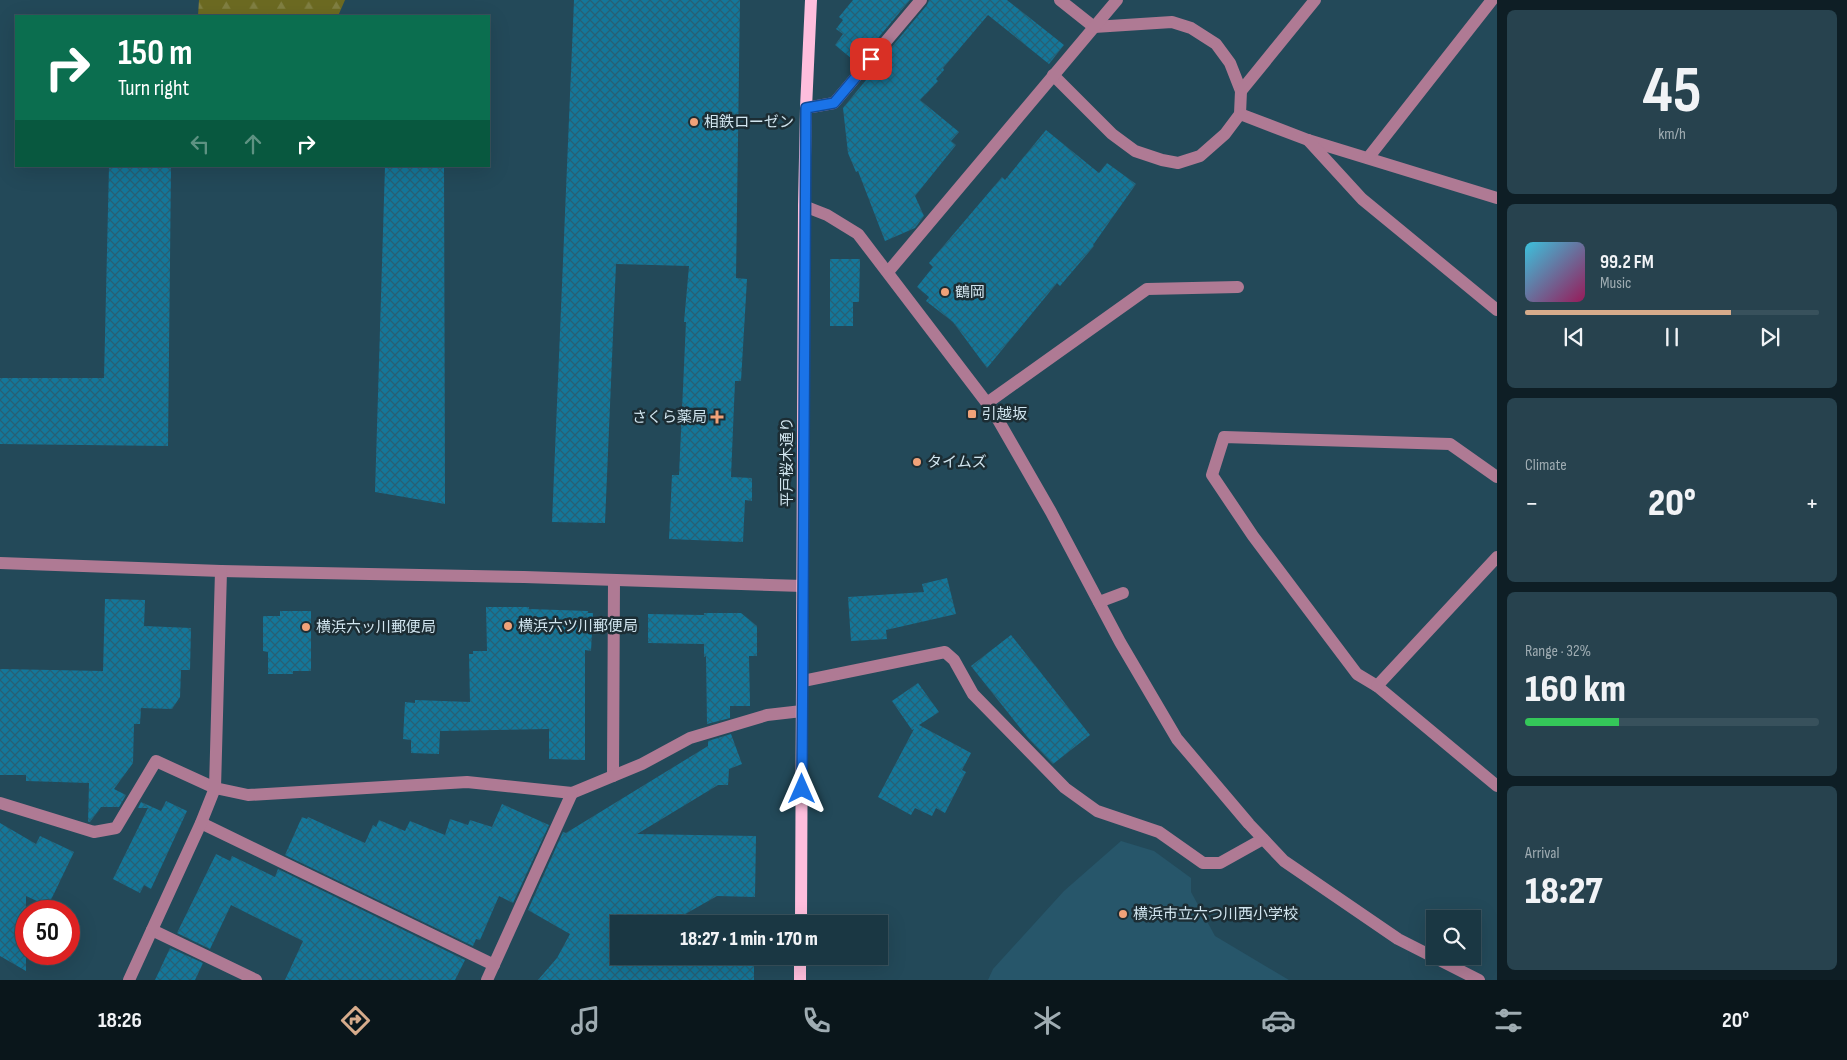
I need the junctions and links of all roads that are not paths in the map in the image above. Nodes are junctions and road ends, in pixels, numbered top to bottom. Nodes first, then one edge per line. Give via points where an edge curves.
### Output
1 (811, 0) edge
2 (921, 0) edge
3 (1060, 0) edge
4 (1117, 0) edge
5 (1316, 0) edge
6 (1492, 0) edge
7 (1094, 27) junction
8 (1053, 75) junction
9 (1241, 91) junction
10 (806, 108) junction
11 (1240, 114) junction
12 (1308, 140) junction
13 (1368, 158) junction
14 (1497, 198) edge
15 (804, 206) junction
16 (888, 272) junction
17 (1238, 287) dead end
18 (1497, 310) edge
19 (987, 403) junction
20 (1497, 476) edge
21 (1497, 557) edge
22 (0, 563) edge
23 (221, 572) junction
24 (614, 580) junction
25 (803, 586) junction
26 (1123, 593) dead end
27 (1099, 602) junction
28 (802, 680) junction
29 (1377, 686) junction
30 (802, 712) junction
31 (613, 776) junction
32 (1497, 786) edge
33 (215, 788) junction
34 (572, 793) junction
35 (0, 804) edge
36 (201, 823) junction
37 (1263, 839) junction
38 (800, 915) edge
39 (152, 930) junction
40 (494, 965) junction
41 (800, 965) edge
42 (129, 980) edge
43 (256, 980) edge
44 (487, 980) edge
45 (800, 980) edge
46 (1479, 980) edge

1 - 10 main road, 平戸桜木通り
2 - 10 street via 834,103
3 - 7 street
4 - 7 street
5 - 9 street
6 - 13 street
7 - 8 street
7 - 9 street via 1172,22 1191,28 1216,44 1230,63
8 - 11 street via 1112,134 1135,151 1162,160 1178,163 1200,156 1225,134
8 - 16 street
9 - 11 street
10 - 15 main road, 平戸桜木通り
11 - 12 street
12 - 13 street
12 - 18 street via 1362,199
13 - 14 street
15 - 16 street via 827,215 858,234
15 - 25 main road, 平戸桜木通り
16 - 19 street
17 - 19 street via 1147,289
19 - 27 street
20 - 29 street via 1450,444 1224,437 1212,475 1249,539 1357,674
21 - 29 street
22 - 23 street
23 - 24 street
23 - 33 street
24 - 25 street
24 - 31 street
25 - 28 main road, 平戸桜木通り
26 - 27 street
27 - 37 street via 1177,739
28 - 30 main road, 平戸桜木通り
28 - 37 street via 945,652 954,660 973,694 1064,788 1097,811 1159,832 1204,862 1220,863
29 - 32 street
30 - 31 street via 767,715 690,738
30 - 38 main road, 平戸桜木通り
31 - 34 street
33 - 34 street via 248,795 467,782
33 - 35 street via 156,761 116,828 94,832
33 - 36 street
34 - 40 street
36 - 39 street
36 - 40 street
37 - 46 street via 1284,861 1368,920
39 - 42 street
39 - 43 street
40 - 44 street
41 - 45 main road

